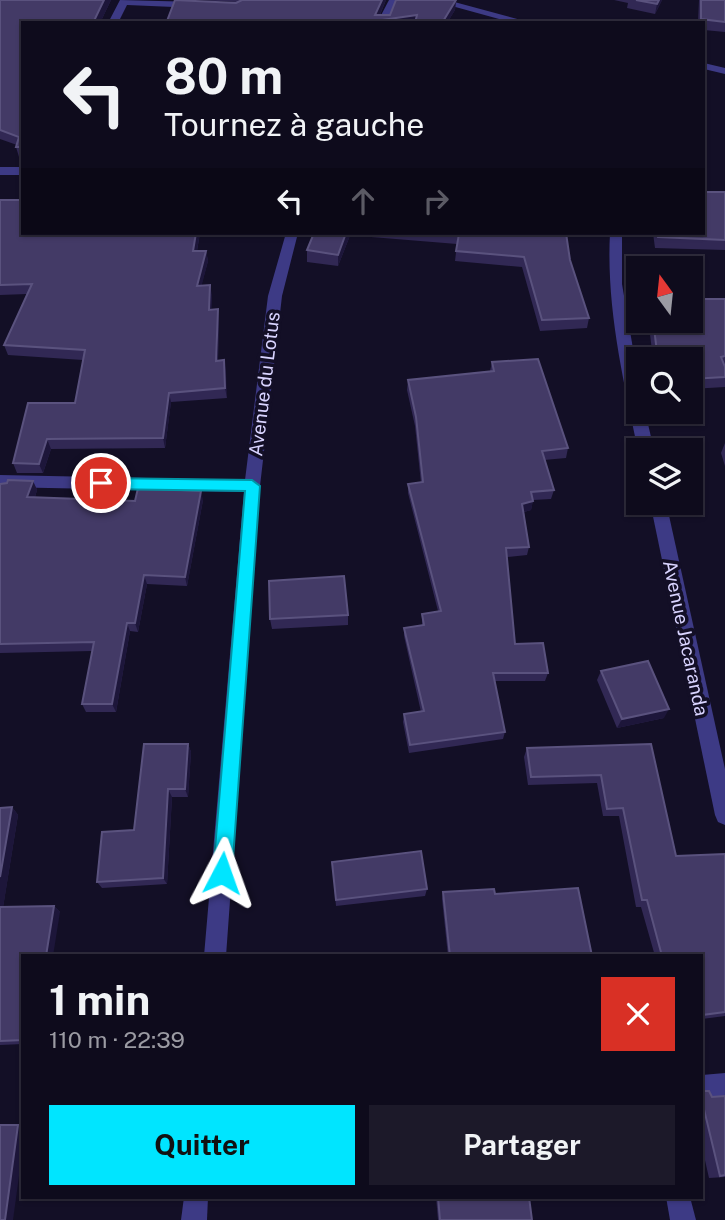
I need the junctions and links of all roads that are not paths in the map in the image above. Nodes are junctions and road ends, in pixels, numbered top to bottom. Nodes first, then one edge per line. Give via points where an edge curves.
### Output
1 (394, 0) edge
2 (435, 0) edge
3 (125, 1) edge
4 (212, 6) edge
5 (114, 21) edge
6 (383, 21) edge
7 (519, 21) edge
8 (705, 66) edge
9 (725, 71) edge
10 (0, 171) edge
11 (21, 171) edge
12 (291, 235) edge
13 (616, 235) edge
14 (643, 438) edge
15 (0, 481) edge
16 (252, 486) junction
17 (661, 515) edge
18 (725, 815) edge
19 (215, 954) edge
20 (725, 1085) edge
21 (703, 1087) edge
22 (196, 1199) edge
23 (678, 1199) edge
24 (194, 1220) edge
25 (683, 1220) edge

1 - 6 street
2 - 7 street
3 - 4 street
3 - 5 street
8 - 9 street
10 - 11 street
12 - 16 street, Avenue du Lotus via 275,296
13 - 14 street via 615,284
15 - 16 street
16 - 19 street, Avenue du Lotus
17 - 18 street, Avenue Jacaranda
20 - 21 street
22 - 24 street
23 - 25 street

